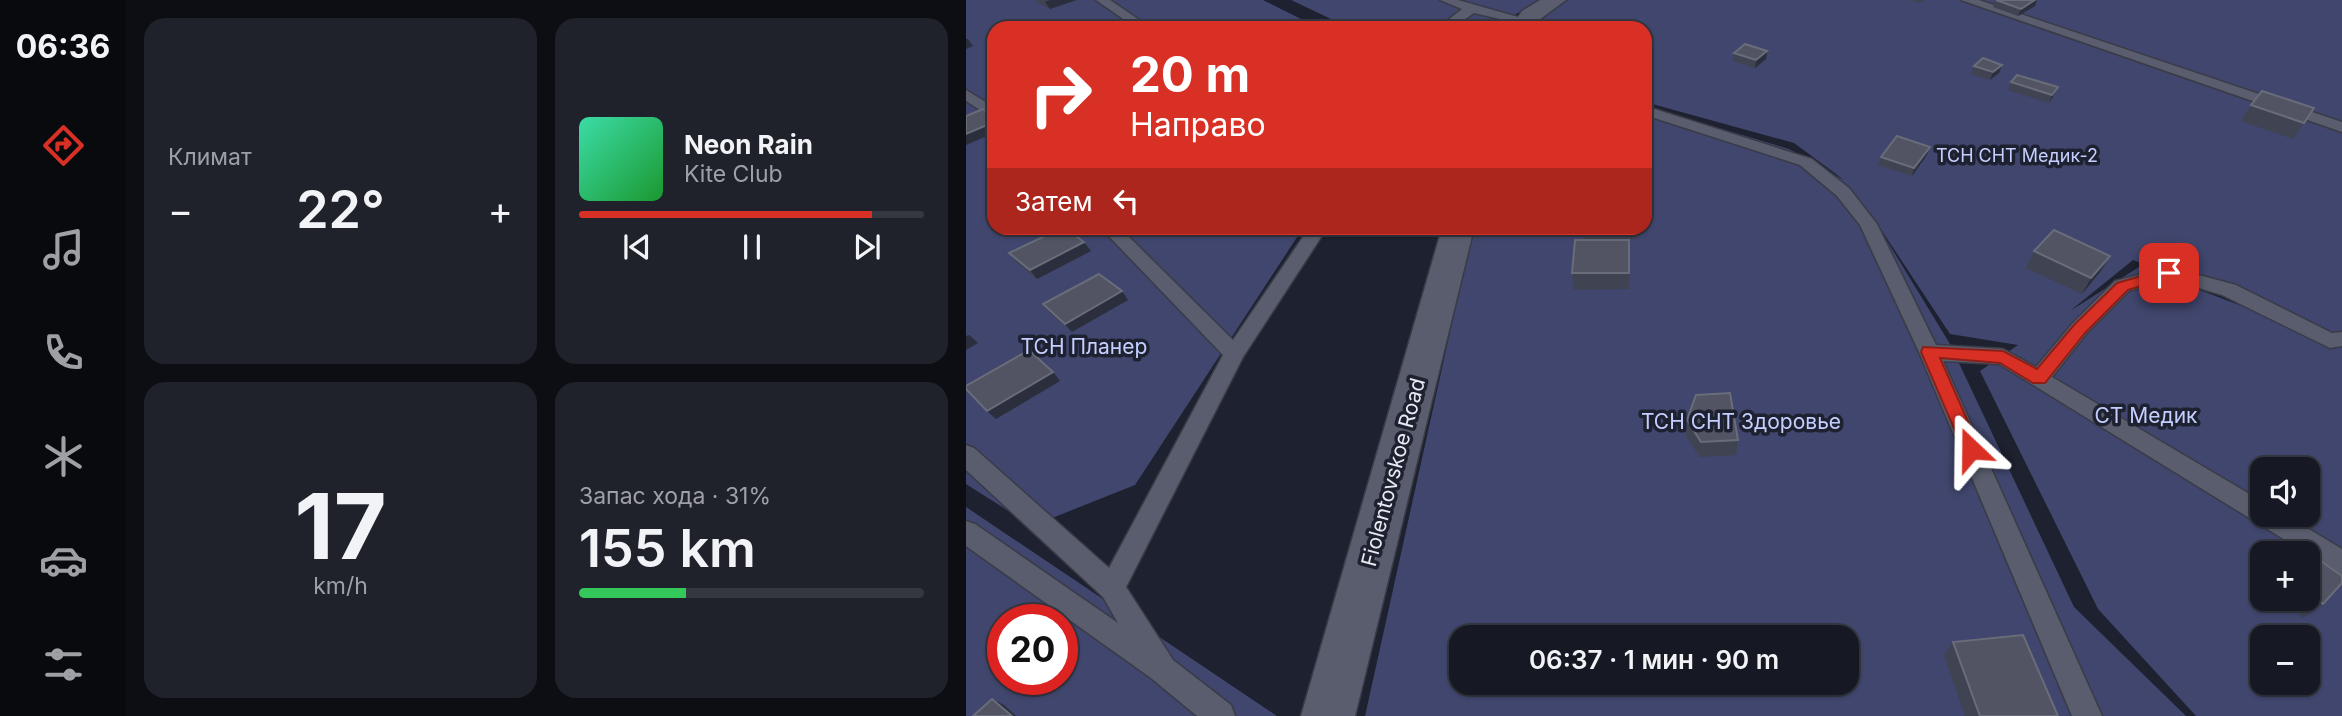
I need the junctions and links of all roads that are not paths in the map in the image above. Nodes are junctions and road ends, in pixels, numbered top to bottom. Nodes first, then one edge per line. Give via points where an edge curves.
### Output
1 (1102, 0) edge
2 (1446, 0) edge
3 (1555, 0) edge
4 (1967, 0) edge
5 (1471, 9) junction
6 (1134, 21) edge
7 (1454, 21) edge
8 (1512, 21) edge
9 (1527, 21) edge
10 (966, 94) edge
11 (987, 109) edge
12 (1652, 112) edge
13 (2342, 127) edge
14 (1117, 235) edge
15 (1313, 235) edge
16 (1456, 235) edge
17 (2342, 339) edge
18 (1929, 352) junction
19 (1234, 354) junction
20 (2039, 378) junction
21 (966, 455) edge
22 (966, 532) edge
23 (2342, 563) edge
24 (1112, 588) junction
25 (1163, 670) junction
26 (1220, 716) edge
27 (1328, 716) edge
28 (2087, 716) edge

1 - 6 lane
2 - 5 lane
3 - 9 main road
4 - 13 lane
5 - 7 lane
5 - 8 lane
10 - 11 lane
12 - 18 lane via 1806,162 1843,192 1868,224
14 - 19 lane
15 - 19 lane
16 - 27 main road, Fiolentovskoe Road
17 - 20 lane via 2330,341 2229,290 2169,273 2122,286
18 - 20 lane via 2003,357
18 - 28 lane
19 - 24 lane
20 - 23 lane
21 - 24 lane
22 - 25 lane
24 - 25 lane
25 - 26 lane

